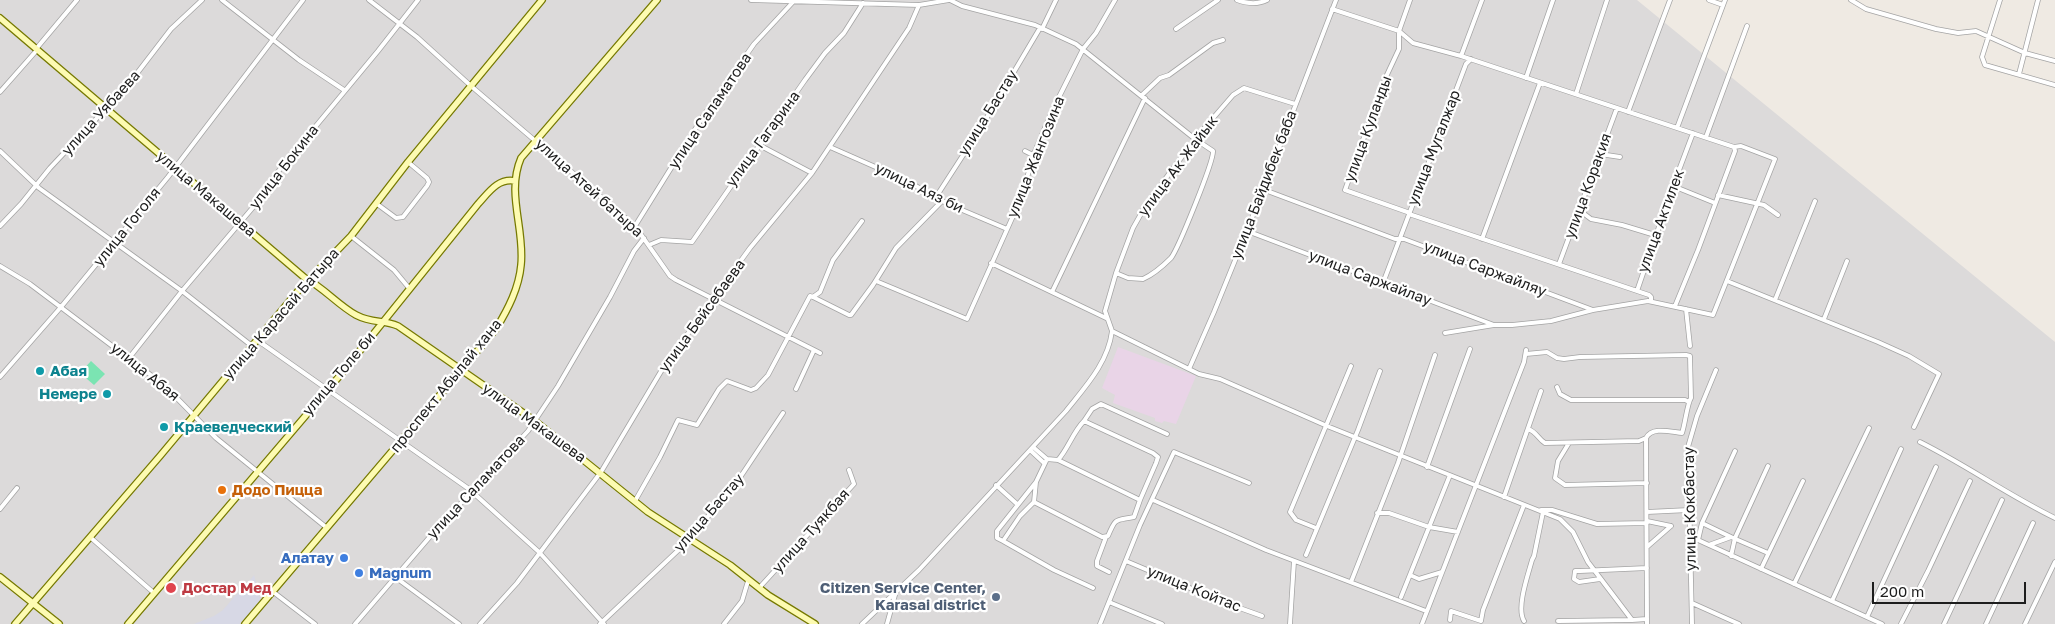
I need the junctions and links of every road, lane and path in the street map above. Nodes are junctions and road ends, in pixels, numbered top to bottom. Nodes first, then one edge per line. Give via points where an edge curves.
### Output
1 (77, 0) edge
2 (202, 0) edge
3 (222, 0) edge
4 (303, 0) edge
5 (369, 0) edge
6 (418, 0) edge
7 (542, 0) edge
8 (657, 0) edge
9 (751, 0) edge
10 (949, 0) edge
11 (1056, 0) edge
12 (1115, 0) edge
13 (1218, 0) edge
14 (1237, 0) edge
15 (1267, 0) edge
16 (1336, 0) edge
17 (1410, 0) edge
18 (1482, 0) edge
19 (1553, 0) edge
20 (1607, 0) edge
21 (1670, 0) edge
22 (1709, 0) edge
23 (1851, 0) edge
24 (2000, 0) edge
25 (2038, 0) edge
26 (801, 1) edge
27 (793, 2) junction
28 (866, 2) edge
29 (1724, 2) edge
30 (922, 3) edge
31 (1332, 9) junction
32 (0, 18) edge
33 (400, 23) junction
34 (1747, 26) dead end
35 (1041, 29) junction
36 (1176, 29) dead end
37 (1399, 31) junction
38 (1988, 35) junction
39 (1223, 40) dead end
40 (273, 41) junction
41 (1082, 49) junction
42 (37, 50) junction
43 (2025, 53) junction
44 (1461, 56) junction
45 (1471, 59) junction
46 (2055, 61) edge
47 (2019, 74) junction
48 (1526, 78) junction
49 (1540, 83) junction
50 (2055, 85) edge
51 (471, 86) junction
52 (344, 90) junction
53 (0, 92) edge
54 (1576, 94) junction
55 (1143, 96) junction
56 (1296, 104) junction
57 (1617, 108) junction
58 (106, 109) junction
59 (1628, 112) junction
60 (1677, 128) junction
61 (1693, 133) junction
62 (1706, 137) junction
63 (1195, 139) junction
64 (536, 140) junction
65 (759, 146) junction
66 (830, 147) junction
67 (1734, 147) junction
68 (0, 150) edge
69 (1024, 151) dead end
70 (1600, 154) junction
71 (1034, 155) junction
72 (1620, 157) dead end
73 (408, 162) junction
74 (175, 167) junction
75 (812, 173) junction
76 (515, 180) junction
77 (36, 184) junction
78 (1673, 186) junction
79 (1262, 189) junction
80 (1718, 195) junction
81 (936, 197) junction
82 (942, 201) junction
83 (1815, 201) dead end
84 (1715, 203) junction
85 (377, 204) junction
86 (1757, 204) junction
87 (1579, 210) junction
88 (1409, 214) junction
89 (1778, 214) dead end
90 (862, 221) dead end
91 (240, 223) junction
92 (0, 226) edge
93 (635, 226) junction
94 (1007, 229) junction
95 (1246, 231) junction
96 (1655, 235) junction
97 (351, 236) junction
98 (644, 238) junction
99 (1401, 238) junction
100 (1482, 239) junction
101 (114, 242) junction
102 (649, 245) junction
103 (1847, 261) dead end
104 (992, 263) junction
105 (1559, 264) junction
106 (0, 266) edge
107 (1116, 273) junction
108 (308, 280) junction
109 (876, 281) junction
110 (1727, 281) junction
111 (1383, 283) junction
112 (409, 288) junction
113 (182, 291) junction
114 (1052, 292) junction
115 (1637, 292) junction
116 (812, 297) junction
117 (713, 299) junction
118 (1775, 300) junction
119 (1650, 301) junction
120 (1675, 306) junction
121 (61, 307) junction
122 (1686, 309) junction
123 (1593, 310) junction
124 (1106, 318) junction
125 (1824, 319) junction
126 (383, 322) junction
127 (1494, 325) junction
128 (1112, 331) junction
129 (1445, 333) dead end
130 (788, 338) junction
131 (257, 340) junction
132 (252, 346) junction
133 (1690, 346) dead end
134 (1470, 349) dead end
135 (814, 350) junction
136 (820, 354) dead end
137 (1435, 355) dead end
138 (129, 358) junction
139 (0, 366) edge
140 (1351, 366) dead end
141 (1189, 369) junction
142 (6, 370) junction
143 (462, 370) junction
144 (1716, 370) dead end
145 (1380, 371) dead end
146 (0, 377) edge
147 (1557, 387) dead end
148 (328, 388) junction
149 (796, 388) dead end
150 (1541, 391) dead end
151 (1689, 402) junction
152 (783, 413) dead end
153 (195, 415) junction
154 (535, 421) junction
155 (1084, 421) junction
156 (1327, 426) junction
157 (1914, 427) dead end
158 (1869, 428) dead end
159 (1528, 430) junction
160 (1167, 434) dead end
161 (1682, 434) junction
162 (1354, 436) junction
163 (1690, 436) junction
164 (1646, 438) junction
165 (400, 441) junction
166 (1920, 442) dead end
167 (1569, 443) junction
168 (1032, 448) junction
169 (1901, 450) dead end
170 (1735, 451) dead end
171 (1400, 456) junction
172 (1047, 459) junction
173 (1058, 460) junction
174 (1044, 463) junction
175 (1768, 466) dead end
176 (1427, 467) junction
177 (1936, 467) dead end
178 (848, 470) dead end
179 (257, 472) junction
180 (601, 472) junction
181 (1450, 475) junction
182 (1802, 480) dead end
183 (1970, 481) dead end
184 (1036, 482) junction
185 (1249, 483) dead end
186 (1647, 483) junction
187 (996, 485) junction
188 (1477, 486) junction
189 (17, 488) dead end
190 (472, 491) junction
191 (1504, 497) junction
192 (1140, 500) junction
193 (1153, 500) junction
194 (2002, 500) dead end
195 (635, 501) junction
196 (1034, 502) junction
197 (1017, 504) junction
198 (1524, 505) junction
199 (0, 509) edge
200 (1689, 510) junction
201 (1541, 511) junction
202 (1647, 512) junction
203 (1378, 513) junction
204 (2055, 518) edge
205 (1647, 522) junction
206 (1702, 523) junction
207 (2033, 523) dead end
208 (1429, 527) junction
209 (327, 528) junction
210 (1316, 528) junction
211 (1458, 532) junction
212 (90, 537) junction
213 (1733, 537) junction
214 (1106, 538) junction
215 (689, 539) junction
216 (1690, 540) junction
217 (1698, 540) junction
218 (1002, 541) junction
219 (1709, 546) junction
220 (1647, 547) junction
221 (540, 552) junction
222 (1768, 553) junction
223 (1306, 555) dead end
224 (1731, 556) junction
225 (1126, 561) junction
226 (1294, 561) junction
227 (2055, 562) edge
228 (1647, 568) junction
229 (1761, 569) junction
230 (1594, 570) junction
231 (1109, 572) dead end
232 (1442, 572) junction
233 (1410, 575) junction
234 (0, 577) edge
235 (394, 577) junction
236 (1600, 579) junction
237 (748, 581) junction
238 (1351, 582) junction
239 (1794, 584) junction
240 (759, 588) junction
241 (1093, 588) dead end
242 (272, 591) junction
243 (154, 593) junction
244 (896, 593) junction
245 (1401, 597) dead end
246 (1832, 601) junction
247 (1110, 602) junction
248 (1692, 602) junction
249 (33, 603) junction
250 (1426, 611) junction
251 (1262, 616) dead end
252 (1867, 617) junction
253 (1450, 620) dead end
254 (1632, 620) junction
255 (1524, 621) dead end
256 (1558, 621) dead end
257 (1647, 621) edge
258 (1600, 622) edge
259 (602, 623) edge
260 (15, 624) edge
261 (59, 624) edge
262 (128, 624) edge
263 (245, 624) edge
264 (315, 624) edge
265 (355, 624) edge
266 (459, 624) edge
267 (480, 624) edge
268 (724, 624) edge
269 (815, 624) edge
270 (862, 624) edge
271 (887, 624) edge
272 (1100, 624) edge
273 (1162, 624) edge
274 (1290, 624) edge
275 (1422, 624) edge
276 (1692, 624) edge
277 (1739, 624) edge
278 (1882, 624) edge
279 (1901, 624) edge
280 (1944, 624) edge
281 (1986, 624) edge
282 (2025, 624) edge

1 - 42 street
2 - 58 street, улица Уябаева via 170,29
3 - 40 street
4 - 40 street, улица Гоголя
5 - 33 street, улица Атей батыра
6 - 33 street, улица Бокина
7 - 51 main road, улица Карасай Батыра
8 - 64 main road, проспект Абылай хана
9 - 27 street
10 - 30 street
10 - 35 street via 1012,17
11 - 35 street, улица Бастау
12 - 41 street, улица Жангозина via 1096,33
13 - 36 street
14 - 15 street via 1257,4
16 - 31 street, улица Байдибек баба
17 - 37 street
18 - 44 street
19 - 48 street
20 - 54 street
21 - 59 street
22 - 29 street
23 - 38 street via 1866,9 1936,29 1958,33 1976,31
24 - 38 street
25 - 43 street
26 - 27 street
26 - 28 street
27 - 93 street, улица Саламатова via 754,44 691,133
28 - 30 street
28 - 65 street, улица Гагарина via 804,80
29 - 60 street
30 - 66 street, улица Бейсебаева via 909,28
31 - 37 street
31 - 56 street, улица Байдибек баба
32 - 42 main road, улица Макашева
33 - 51 street, улица Атей батыра
33 - 52 street, улица Бокина
34 - 62 street
35 - 41 street
35 - 81 street, улица Бастау
37 - 44 street via 1413,43
37 - 88 street, улица Куланды via 1399,49 1345,190
38 - 43 street
38 - 47 street via 1982,57 1985,64
39 - 55 street via 1213,43 1160,78
40 - 52 street
40 - 74 street, улица Гоголя
41 - 55 street
41 - 71 street, улица Жангозина
42 - 53 street
42 - 58 main road, улица Макашева
43 - 46 street
43 - 47 street
44 - 45 street
45 - 48 street
45 - 88 street, улица Мугалжар via 1466,64
47 - 50 street
48 - 49 street
49 - 54 street
49 - 100 street
51 - 64 street, улица Атей батыра
51 - 73 main road, улица Карасай Батыра
52 - 91 street, улица Бокина
54 - 57 street
55 - 63 street
55 - 114 street
56 - 63 street, улица Ак Жайык via 1244,88 1233,95
56 - 79 street, улица Байдибек баба
57 - 59 street
57 - 70 street, улица Коракия
58 - 74 main road, улица Макашева
58 - 77 street, улица Уябаева
59 - 60 street
60 - 61 street
61 - 62 street
61 - 78 street, улица Актилек
62 - 67 street
63 - 107 street, улица Ак Жайык via 1146,205 1133,228
63 - 107 street via 1213,151 1213,156 1171,257 1143,279
64 - 76 main road, проспект Абылай хана via 521,158
64 - 93 street, улица Атей батыра
65 - 75 street
65 - 102 street, улица Гагарина via 692,242 662,240
66 - 75 street, улица Бейсебаева
66 - 81 street, улица Аяз би
67 - 80 street
67 - 86 street via 1741,146 1774,159
68 - 77 street
69 - 71 street
70 - 72 street
70 - 87 street, улица Коракия
71 - 94 street, улица Жангозина via 1022,196
73 - 85 main road, улица Карасай Батыра
73 - 85 street via 428,178 427,186 403,217 396,218
74 - 91 main road, улица Макашева
74 - 101 street, улица Гоголя
75 - 117 street, улица Бейсебаева
76 - 112 main road, улица Толе би via 500,182 478,204
76 - 143 main road, проспект Абылай хана via 521,256 518,280 496,329
77 - 92 street, улица Уябаева
77 - 101 street
78 - 84 street
78 - 96 street, улица Актилек
79 - 95 street, улица Байдибек баба
79 - 99 street, улица Саржайляу via 1386,236
80 - 84 street
80 - 86 street
81 - 82 street, улица Аяз би
82 - 94 street, улица Аяз би
82 - 109 street via 896,248
83 - 118 street
84 - 120 street
85 - 97 main road, улица Карасай Батыра
86 - 89 street
86 - 110 street
87 - 96 street via 1591,219 1622,224
87 - 105 street, улица Коракия
88 - 99 street, улица Мугалжар
88 - 100 street
90 - 116 street via 837,253 820,292
91 - 108 main road, улица Макашева
91 - 113 street, улица Бокина
93 - 98 street, улица Атей батыра
94 - 104 street, улица Жангозина
95 - 111 street, улица Саржайлау
95 - 141 street, улица Байдибек баба
96 - 115 street, улица Актилек
97 - 108 main road, улица Карасай Батыра
97 - 112 street via 394,270
98 - 102 street, улица Атей батыра
98 - 154 street, улица Саламатова
99 - 111 street, улица Мугалжар
99 - 123 street, улица Саржайляу
100 - 105 street
101 - 113 street
101 - 121 street, улица Гоголя
102 - 117 street, улица Атей батыра via 670,276
103 - 125 street
104 - 109 street, улица Жангозина via 966,318
104 - 114 street
105 - 115 street
106 - 121 street, улица Абая
107 - 124 street, улица Ак Жайык via 1104,311
108 - 126 main road, улица Макашева via 356,315 369,322
108 - 131 main road, улица Карасай Батыра
109 - 116 street via 849,316
110 - 118 street
110 - 122 street, улица Саржайляу via 1713,315
111 - 127 street, улица Саржайлау
112 - 126 main road, улица Толе би
113 - 132 street
113 - 138 street, улица Бокина
114 - 124 street
115 - 119 street, улица Актилек via 1649,295
116 - 130 street
117 - 130 street, улица Атей батыра
117 - 180 street, улица Бейсебаева via 659,374
118 - 125 street
119 - 120 street, улица Саржайляу
119 - 123 street, улица Саржайляу
120 - 122 street, улица Саржайляу
121 - 138 street, улица Абая
121 - 142 street, улица Гоголя
122 - 133 street
123 - 127 street via 1551,321
124 - 128 street
125 - 157 street via 1909,356 1939,374
126 - 143 main road, улица Макашева via 398,326
126 - 148 main road, улица Толе би
127 - 129 street
128 - 141 street
128 - 168 street via 1110,345 1089,383
130 - 135 street, улица Атей батыра
130 - 195 street via 768,375 756,388 751,390 727,381 698,425 678,420
131 - 132 main road, улица Карасай Батыра
131 - 148 street
132 - 153 main road, улица Карасай Батыра
134 - 176 street
135 - 136 street, улица Атей батыра
135 - 149 street
137 - 171 street
138 - 153 street, улица Абая
139 - 142 street
140 - 156 street
141 - 156 street via 1231,383
142 - 146 street, улица Гоголя
143 - 154 main road, улица Макашева
143 - 165 main road, проспект Абылай хана
144 - 163 street, улица Кокбастау
145 - 162 street
147 - 151 street via 1560,394 1571,400
148 - 165 street
148 - 179 main road, улица Толе би
150 - 159 street
151 - 161 street
151 - 188 street via 1691,359 1688,355 1564,359 1547,352 1526,352
152 - 215 street, улица Бастау via 742,476
153 - 179 street, улица Абая via 216,438
153 - 212 main road, улица Карасай Батыра
154 - 180 main road, улица Макашева
154 - 190 street, улица Саламатова
155 - 160 street via 1092,408 1101,404
155 - 173 street
155 - 192 street via 1158,457
156 - 162 street
156 - 210 street via 1290,512 1300,523
158 - 239 street
159 - 167 street via 1545,444
159 - 191 street
161 - 163 street
161 - 164 street via 1653,431
162 - 171 street
162 - 210 street
163 - 200 street, улица Кокбастау
164 - 167 street via 1639,441
164 - 186 street
165 - 190 street
165 - 209 main road, проспект Абылай хана
166 - 204 street
167 - 186 street via 1556,467 1555,478 1561,483
168 - 172 street
168 - 174 street
168 - 187 street
169 - 246 street
170 - 206 street
171 - 176 street
171 - 203 street
172 - 173 street
172 - 174 street
173 - 192 street
174 - 184 street
175 - 213 street
176 - 181 street
177 - 252 street
178 - 240 street, улица Туякбая via 854,484
179 - 209 street, улица Абая
179 - 243 main road, улица Толе би
180 - 195 main road, улица Макашева
180 - 221 street, улица Бейсебаева
181 - 188 street
181 - 208 street
182 - 222 street
183 - 279 street
184 - 196 street
184 - 197 street
185 - 193 street via 1174,452
186 - 202 street
187 - 197 street
187 - 244 street
188 - 191 street
188 - 211 street
189 - 199 street
190 - 221 street
190 - 235 street, улица Саламатова
191 - 198 street
192 - 214 street via 1134,517 1114,521
193 - 225 street
193 - 226 street
194 - 280 street
195 - 215 main road, улица Макашева
196 - 214 street
196 - 218 street
197 - 218 street via 996,531
198 - 201 street
198 - 253 street via 1480,621 1451,611
200 - 202 street
200 - 216 street, улица Кокбастау
201 - 205 street via 1552,510 1597,524
201 - 230 street via 1560,519 1573,532
201 - 255 street via 1534,556 1521,605 1520,614
202 - 205 street
203 - 208 street via 1389,513
203 - 238 street
205 - 220 street
205 - 220 street via 1671,526
206 - 213 street
206 - 217 street
207 - 281 street
208 - 211 street
208 - 233 street
209 - 242 main road, проспект Абылай хана
210 - 223 street
211 - 232 street
212 - 243 street
212 - 249 main road, улица Карасай Батыра
213 - 219 street
213 - 222 street
213 - 224 street
214 - 231 street via 1097,566
215 - 237 main road, улица Макашева via 730,565
215 - 259 street, улица Бастау
216 - 217 street
216 - 248 street, улица Кокбастау
217 - 219 street
218 - 241 street
219 - 224 street
220 - 228 street
221 - 259 street
221 - 267 street, улица Бейсебаева
222 - 229 street
224 - 229 street
225 - 247 street
225 - 251 street, улица Койтас
226 - 238 street
226 - 274 street
227 - 282 street
228 - 230 street
228 - 257 street
229 - 239 street
230 - 236 street
230 - 236 street via 1576,571 1574,579 1579,582
232 - 233 street via 1419,579
232 - 250 street
233 - 245 street
234 - 249 main road
235 - 265 street, улица Саламатова
235 - 266 street
236 - 254 street
237 - 240 main road, улица Макашева
237 - 268 street via 742,601
238 - 250 street
239 - 246 street
240 - 269 main road, улица Макашева
242 - 263 main road, проспект Абылай хана
242 - 264 street
243 - 262 main road, улица Толе би
244 - 270 street
244 - 271 street
246 - 252 street
247 - 272 street
247 - 273 street
248 - 276 street, улица Кокбастау
248 - 277 street
249 - 260 main road, улица Карасай Батыра
249 - 261 main road
250 - 275 street
252 - 278 street
254 - 257 street
254 - 258 street
256 - 258 street

